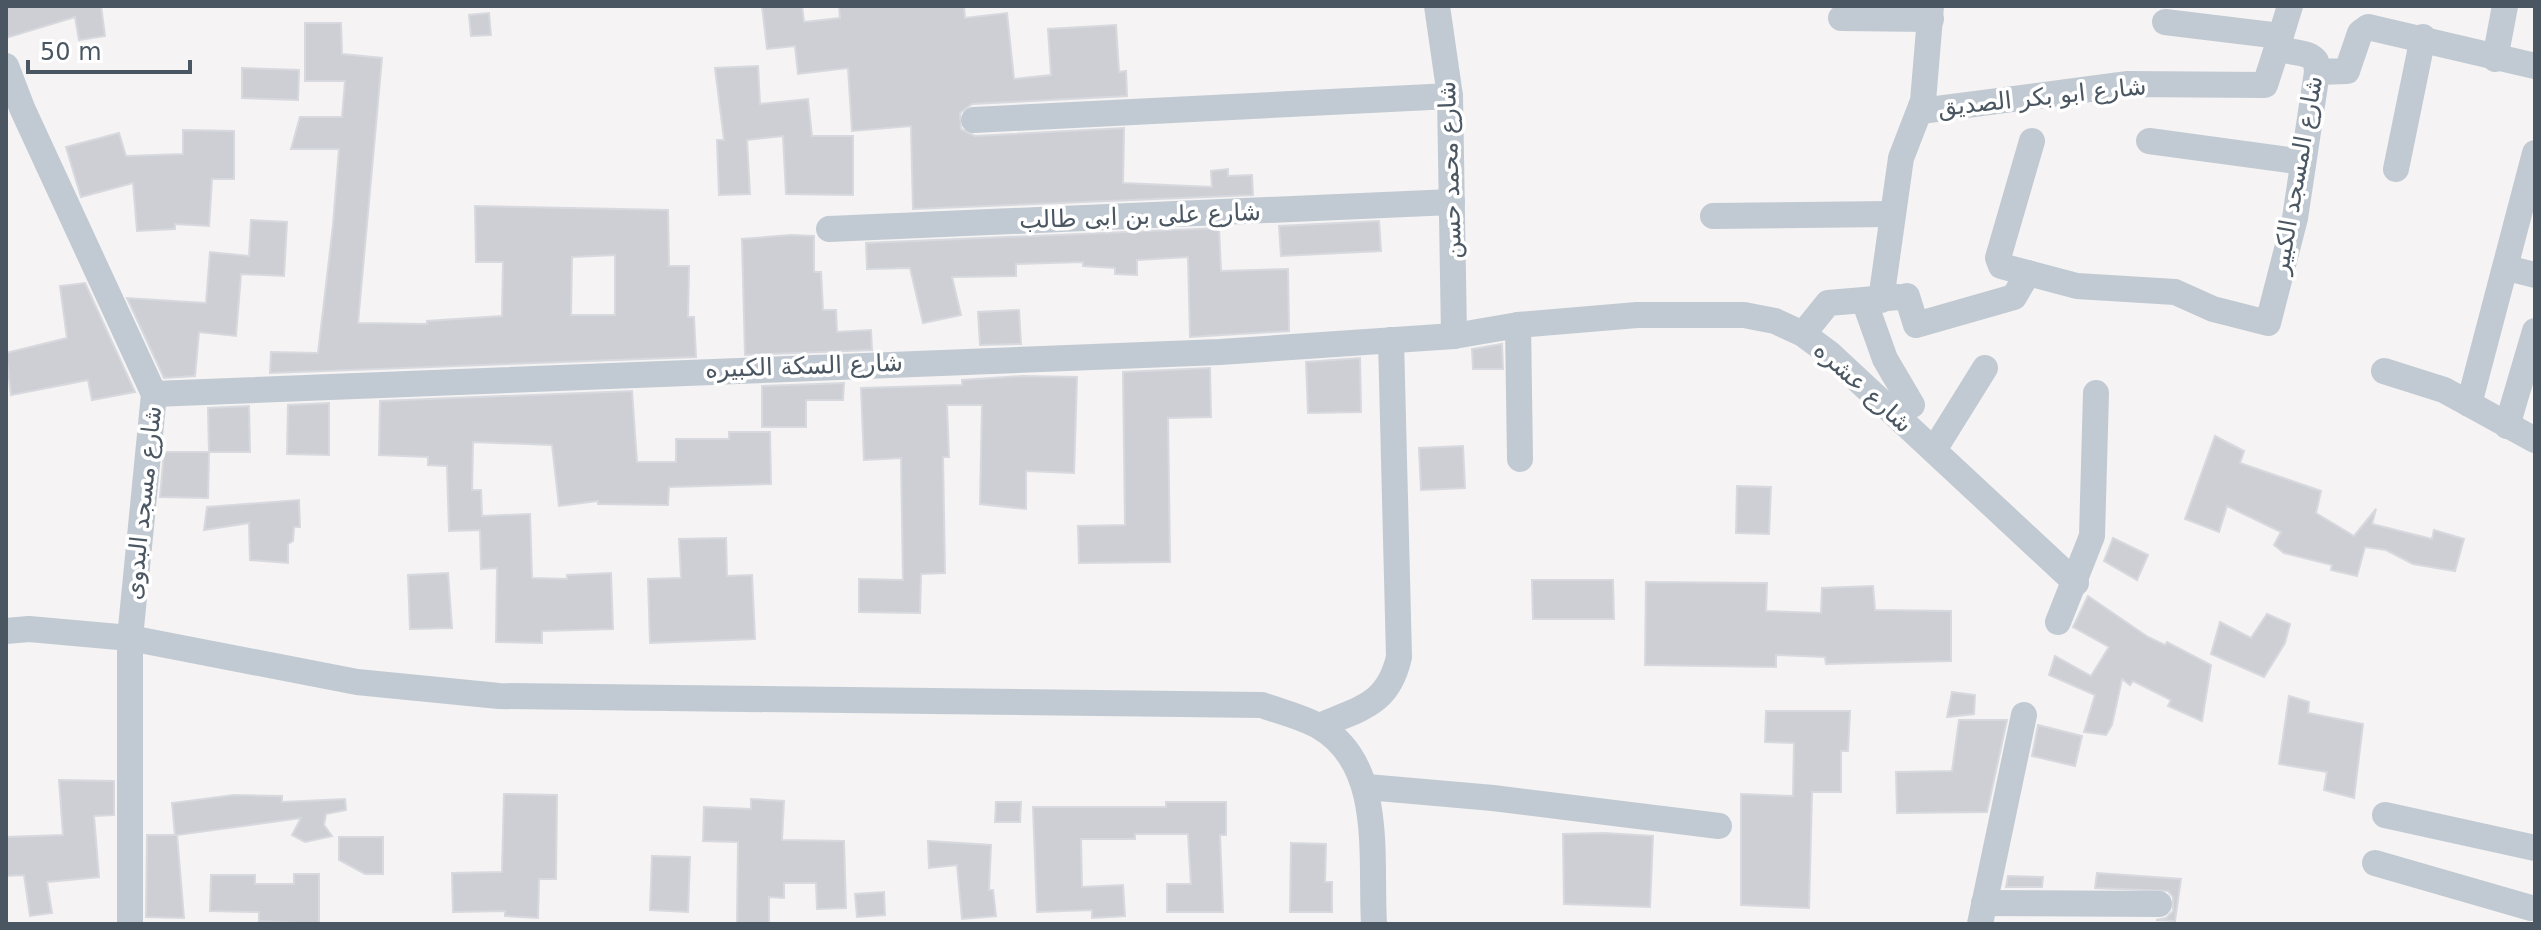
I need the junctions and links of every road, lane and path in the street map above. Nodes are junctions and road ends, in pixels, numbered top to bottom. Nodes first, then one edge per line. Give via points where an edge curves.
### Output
1 (1437, 6) edge
2 (2290, 6) edge
3 (2505, 6) edge
4 (1931, 13) edge
5 (1841, 18) dead end
6 (2165, 22) dead end
7 (2423, 37) junction
8 (2279, 41) junction
9 (2495, 59) junction
10 (6, 66) edge
11 (2535, 66) edge
12 (2317, 72) junction
13 (1450, 96) junction
14 (14, 109) edge
15 (1921, 111) junction
16 (974, 120) dead end
17 (2032, 141) dead end
18 (2149, 141) dead end
19 (2535, 153) edge
20 (2303, 162) junction
21 (2396, 169) dead end
22 (1452, 202) junction
23 (1891, 214) junction
24 (1713, 216) dead end
25 (829, 229) dead end
26 (2507, 268) junction
27 (2028, 273) junction
28 (2535, 275) edge
29 (1894, 298) junction
30 (1518, 325) junction
31 (2535, 331) edge
32 (1803, 334) junction
33 (1454, 336) junction
34 (1391, 340) junction
35 (1985, 368) dead end
36 (2384, 371) dead end
37 (2096, 393) dead end
38 (154, 394) junction
39 (2469, 404) junction
40 (1912, 405) dead end
41 (2507, 426) junction
42 (2535, 440) edge
43 (1934, 450) junction
44 (1520, 459) dead end
45 (2076, 583) junction
46 (2058, 622) dead end
47 (6, 631) edge
48 (130, 638) junction
49 (2024, 715) dead end
50 (1319, 726) junction
51 (1367, 787) junction
52 (2385, 815) dead end
53 (1719, 826) dead end
54 (2535, 848) edge
55 (2375, 863) dead end
56 (2159, 904) dead end
57 (2531, 910) edge
58 (1982, 914) edge
59 (130, 924) edge
60 (1374, 924) edge

1 - 13 street, شارع محمد حسن
2 - 8 street
3 - 9 street
4 - 5 street
4 - 15 street
6 - 8 street, شارع المسجد الكبير
7 - 9 street
7 - 12 street via 2368,27 2360,33 2347,71
7 - 21 street
8 - 12 street, شارع المسجد الكبير via 2287,52 2308,54 2316,61
8 - 15 street, شارع ابو بكر الصديق via 2265,85 2128,84
9 - 11 street
10 - 14 street, شارع مسجد البدوى
12 - 20 street, شارع المسجد الكبير
13 - 16 street
13 - 22 street, شارع محمد حسن
14 - 38 street, شارع مسجد البدوى
15 - 23 street via 1901,158
17 - 27 street via 1998,258 2001,266
18 - 20 street
19 - 26 street
20 - 27 street, شارع المسجد الكبير via 2295,218 2268,323 2213,309 2175,292 2101,289
22 - 25 street, شارع على بن ابى طالب
22 - 33 street, شارع محمد حسن
23 - 24 street
23 - 29 street
26 - 28 street
26 - 39 street
27 - 29 street via 2014,297 1916,325
29 - 32 street via 1828,303
29 - 40 street via 1885,359
30 - 32 street, شارع عشره via 1637,315 1744,315
30 - 33 street, شارع عشره
30 - 44 street
31 - 41 street
32 - 43 street, شارع عشره
33 - 34 street, شارع السكة الكبيره
34 - 38 street, شارع السكة الكبيره via 1220,352
34 - 50 street via 1399,657 1385,694
35 - 43 street
36 - 39 street via 2444,390
37 - 45 street via 2092,536
38 - 48 street, شارع مسجد البدوى
39 - 41 street
41 - 42 street
43 - 45 street, شارع عشره
45 - 46 street
47 - 48 street
48 - 50 street via 357,682 499,696 1262,705
48 - 59 street, شارع مسجد البدوى
49 - 58 street
50 - 51 street via 1347,748
51 - 53 street
51 - 60 street
52 - 54 street
55 - 57 street
56 - 58 street

